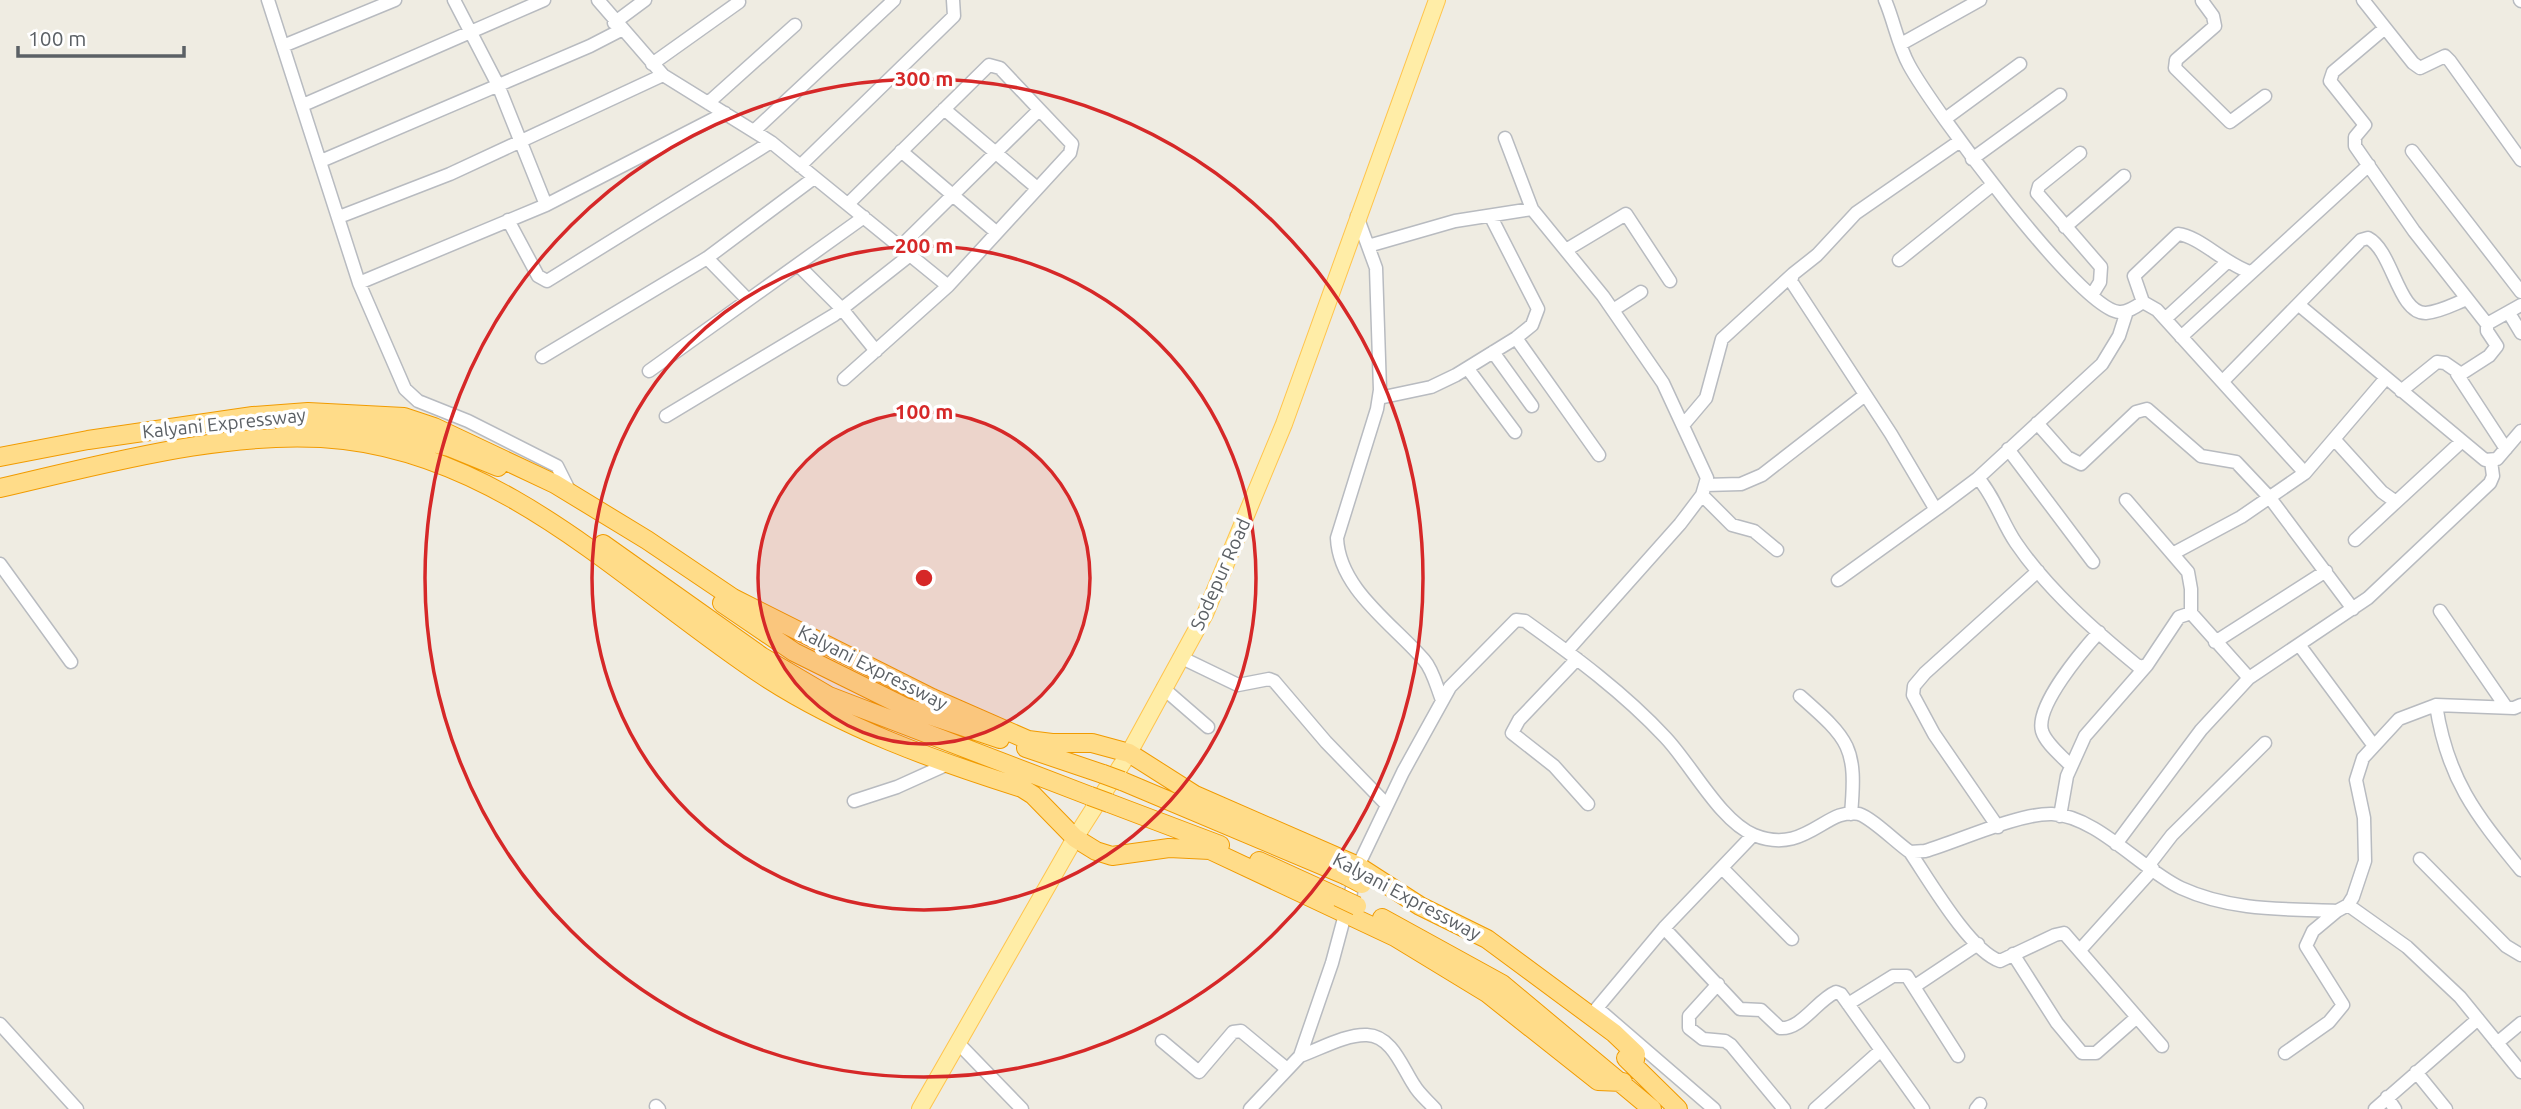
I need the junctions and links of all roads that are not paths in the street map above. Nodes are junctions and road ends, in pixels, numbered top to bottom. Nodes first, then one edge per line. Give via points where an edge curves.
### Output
1 (268, 0) edge
2 (395, 0) edge
3 (454, 0) edge
4 (544, 0) edge
5 (597, 0) edge
6 (645, 0) edge
7 (894, 0) edge
8 (953, 0) edge
9 (1437, 0) edge
10 (1885, 0) edge
11 (1980, 0) edge
12 (2203, 0) edge
13 (739, 2) dead end
14 (2370, 3) edge
15 (795, 25) dead end
16 (617, 26) junction
17 (2385, 28) junction
18 (472, 33) junction
19 (1901, 44) junction
20 (284, 46) junction
21 (652, 64) junction
22 (2020, 64) dead end
23 (663, 75) junction
24 (498, 85) junction
25 (2060, 95) dead end
26 (2265, 96) dead end
27 (708, 103) junction
28 (303, 106) junction
29 (944, 109) junction
30 (1039, 110) junction
31 (725, 113) junction
32 (1945, 119) junction
33 (755, 130) junction
34 (1504, 138) dead end
35 (1960, 141) junction
36 (522, 142) junction
37 (771, 142) junction
38 (901, 151) junction
39 (998, 151) junction
40 (2412, 151) dead end
41 (2080, 153) dead end
42 (2520, 156) edge
43 (1972, 159) junction
44 (321, 161) junction
45 (2368, 165) junction
46 (800, 166) junction
47 (2124, 176) dead end
48 (814, 178) junction
49 (1991, 186) junction
50 (1037, 187) junction
51 (953, 195) junction
52 (848, 204) junction
53 (545, 205) junction
54 (1532, 209) junction
55 (1357, 216) junction
56 (864, 217) junction
57 (1491, 217) junction
58 (339, 218) junction
59 (508, 220) junction
60 (2066, 227) junction
61 (996, 232) junction
62 (1368, 246) junction
63 (1566, 250) junction
64 (905, 251) junction
65 (707, 258) junction
66 (1899, 260) dead end
67 (2226, 263) junction
68 (797, 265) junction
69 (2250, 272) junction
70 (1793, 274) junction
71 (1670, 281) dead end
72 (359, 283) junction
73 (948, 286) junction
74 (1641, 292) dead end
75 (2521, 292) edge
76 (2092, 295) junction
77 (2467, 299) junction
78 (748, 300) junction
79 (2143, 302) junction
80 (2300, 305) junction
81 (2521, 305) edge
82 (842, 309) junction
83 (1613, 310) junction
84 (2127, 311) junction
85 (2509, 313) junction
86 (2165, 319) junction
87 (2487, 324) junction
88 (2521, 333) edge
89 (2181, 337) junction
90 (1516, 338) junction
91 (876, 351) junction
92 (1493, 352) junction
93 (542, 357) dead end
94 (1468, 369) junction
95 (649, 371) dead end
96 (2457, 374) junction
97 (2386, 378) junction
98 (844, 379) dead end
99 (2223, 381) junction
100 (2401, 391) junction
101 (1865, 395) junction
102 (1379, 398) junction
103 (1532, 406) dead end
104 (666, 416) dead end
105 (2037, 423) junction
106 (1684, 424) junction
107 (1515, 432) dead end
108 (2520, 434) edge
109 (2334, 439) junction
110 (2461, 442) junction
111 (2008, 449) junction
112 (2506, 449) junction
113 (1599, 455) dead end
114 (0, 457) edge
115 (2491, 461) junction
116 (0, 466) edge
117 (2305, 473) junction
118 (0, 478) edge
119 (1978, 478) junction
120 (0, 488) edge
121 (1703, 490) junction
122 (572, 494) junction
123 (2270, 498) junction
124 (2126, 500) dead end
125 (2396, 502) junction
126 (1938, 508) junction
127 (2355, 540) dead end
128 (1777, 550) dead end
129 (2174, 553) junction
130 (2093, 562) dead end
131 (0, 564) edge
132 (2038, 570) junction
133 (2326, 571) junction
134 (1838, 580) dead end
135 (2353, 609) junction
136 (2440, 611) dead end
137 (2191, 613) junction
138 (2099, 632) junction
139 (2215, 642) junction
140 (2300, 646) junction
141 (1572, 655) junction
142 (1180, 657) junction
143 (71, 662) dead end
144 (2147, 665) junction
145 (2249, 678) junction
146 (1163, 688) junction
147 (1800, 696) dead end
148 (1442, 700) junction
149 (2436, 705) junction
150 (2516, 709) edge
151 (1208, 727) dead end
152 (2265, 743) dead end
153 (2374, 746) junction
154 (1129, 753) junction
155 (948, 764) junction
156 (2071, 765) junction
157 (854, 801) dead end
158 (1588, 804) dead end
159 (1387, 805) junction
160 (1851, 814) junction
161 (2060, 816) junction
162 (1998, 827) junction
163 (1753, 835) junction
164 (1075, 838) junction
165 (2116, 844) junction
166 (1910, 852) junction
167 (2420, 859) dead end
168 (2150, 867) junction
169 (1723, 869) junction
170 (2521, 870) edge
171 (1351, 871) junction
172 (1346, 905) junction
173 (2343, 908) junction
174 (1664, 928) junction
175 (1792, 939) dead end
176 (1978, 944) junction
177 (2080, 950) junction
178 (2013, 954) junction
179 (2521, 955) edge
180 (1718, 984) junction
181 (1915, 986) junction
182 (1848, 1004) junction
183 (2137, 1017) junction
184 (2478, 1019) junction
185 (2521, 1023) edge
186 (0, 1024) edge
187 (1162, 1041) dead end
188 (958, 1043) junction
189 (2497, 1043) junction
190 (2162, 1046) dead end
191 (1881, 1051) junction
192 (2285, 1053) dead end
193 (1300, 1056) junction
194 (1958, 1056) dead end
195 (1634, 1065) junction
196 (1287, 1069) junction
197 (2416, 1072) junction
198 (2521, 1072) edge
199 (2387, 1097) junction
200 (1016, 1107) edge
201 (77, 1109) edge
202 (920, 1109) edge
203 (1250, 1109) edge
204 (1435, 1109) edge
205 (1652, 1109) edge
206 (1678, 1109) edge
207 (1714, 1109) edge
208 (1784, 1109) edge
209 (1815, 1109) edge
210 (1923, 1109) edge
211 (2375, 1109) edge
212 (2395, 1109) edge
213 (2446, 1109) edge

1 - 20 street
2 - 20 street
3 - 18 street
4 - 18 street
5 - 16 street
6 - 16 street
7 - 33 street
8 - 46 street via 954,16
9 - 55 main road, Sodepur Road
10 - 19 street
11 - 19 street
12 - 26 street via 2215,26 2176,60 2175,68 2230,122
13 - 21 street
14 - 17 street
15 - 27 street
16 - 21 street
16 - 24 street via 590,47
17 - 42 street via 2420,68 2445,56 2451,61
17 - 45 street via 2330,76 2365,125 2354,141
18 - 24 street
18 - 28 street
19 - 32 street via 1908,64
20 - 28 street
21 - 23 street
22 - 32 street
23 - 27 street
23 - 36 street
24 - 36 street
24 - 44 street
25 - 43 street
27 - 31 street
28 - 44 street
29 - 30 street via 986,66 994,65
29 - 38 street
29 - 39 street
30 - 39 street
30 - 50 street via 1072,144 1070,153
31 - 33 street
31 - 53 street
32 - 35 street
33 - 37 street
34 - 54 street
35 - 43 street
35 - 70 street via 1856,213 1817,256
36 - 53 street
36 - 58 street
37 - 46 street
37 - 59 street via 547,281 538,276
38 - 51 street
38 - 52 street
39 - 50 street
39 - 51 street
40 - 75 street
41 - 60 street via 2039,186 2038,193
43 - 49 street
44 - 58 street
45 - 69 street
45 - 77 street
46 - 48 street
47 - 60 street
48 - 52 street
48 - 65 street
49 - 66 street
49 - 76 street
50 - 61 street
51 - 61 street
51 - 64 street
52 - 56 street
53 - 59 street
54 - 57 street
54 - 63 street
55 - 62 street
55 - 142 main road, Sodepur Road via 1284,424 1205,614
56 - 64 street
56 - 68 street
57 - 62 street via 1455,221
57 - 90 street via 1538,309 1532,325
58 - 72 street
59 - 72 street
60 - 76 street via 2101,267 2100,282
61 - 73 street
62 - 102 street via 1376,268
63 - 71 street via 1626,214
63 - 83 street
64 - 73 street
64 - 82 street
65 - 78 street
65 - 93 street
67 - 69 street
67 - 79 street via 2194,239 2175,235 2134,276
67 - 86 street
68 - 78 street
68 - 82 street
69 - 89 street
70 - 101 street via 1791,281
70 - 106 street via 1722,339 1706,398
72 - 122 street via 405,389 418,401 557,466
73 - 91 street
74 - 83 street
76 - 84 street via 2110,309
77 - 80 street via 2435,311 2414,310 2384,254 2368,238 2349,250
77 - 87 street
78 - 95 street
79 - 84 street
79 - 86 street
80 - 97 street
80 - 99 street
81 - 85 street
82 - 91 street
82 - 104 street
83 - 106 street via 1663,383
84 - 105 street via 2111,353
85 - 87 street
85 - 88 street
86 - 89 street
87 - 96 street via 2496,350
89 - 99 street
90 - 92 street
90 - 113 street
91 - 98 street
92 - 94 street
92 - 103 street
94 - 102 street via 1431,387
94 - 107 street
96 - 100 street via 2437,362
96 - 112 street
97 - 100 street
97 - 109 street
99 - 117 street
100 - 110 street
101 - 121 street via 1762,475 1741,484
101 - 126 street
102 - 148 street via 1337,538 1339,557 1343,571 1427,663
105 - 111 street
105 - 123 street via 2067,457 2081,464 2136,412 2147,409 2201,456 2236,462
106 - 121 street via 1707,478
108 - 112 street
109 - 117 street
109 - 125 street
110 - 115 street
110 - 125 street
111 - 119 street
111 - 130 street
112 - 115 street
114 - 122 highway, Kalyani Expressway via 253,416 308,412 404,417 463,438
115 - 135 street via 2490,483
116 - 171 highway, bridge via 260,424 369,426 449,447 515,474 641,549 794,652 905,707 1103,774
117 - 123 street
118 - 172 highway, bridge via 239,434 339,433 413,445 510,483 658,580 761,656 829,696 1283,870
119 - 126 street
119 - 132 street via 2014,540
120 - 155 highway, Kalyani Expressway via 237,440 341,440 407,452 497,489 582,542 683,619 813,706
121 - 128 street via 1732,525 1754,531
121 - 141 street
122 - 154 highway, Kalyani Expressway via 733,598 932,698 1028,740 1092,743
123 - 129 street
123 - 133 street
124 - 129 street
125 - 127 street
126 - 134 street
129 - 137 street via 2188,572
131 - 143 street
132 - 138 street
132 - 162 street via 1925,673 1913,690 1934,734
133 - 135 street
133 - 139 street
135 - 140 street
136 - 150 street
137 - 139 street
137 - 144 street via 2179,617
138 - 144 street via 2139,667
138 - 156 street via 2061,678 2042,723 2048,741
139 - 145 street
140 - 145 street
140 - 153 street
141 - 148 street via 1525,621 1516,620
141 - 158 street via 1512,733 1553,766
141 - 163 street via 1665,736 1735,824
142 - 146 main road, Sodepur Road
142 - 159 street via 1238,685 1274,681
144 - 156 street via 2085,736
145 - 165 street via 2201,730
146 - 151 street
146 - 154 main road, Sodepur Road
147 - 160 street via 1850,750 1854,775
148 - 159 street
149 - 150 street
149 - 153 street via 2399,719
149 - 170 street via 2446,756 2481,821
152 - 168 street via 2172,835
153 - 173 street via 2362,758 2357,780 2365,861
154 - 164 main road, Sodepur Road
154 - 171 highway, Kalyani Expressway via 1195,794
155 - 157 street
155 - 164 highway, Kalyani Expressway via 1023,788
156 - 161 street
159 - 171 street
160 - 163 street via 1794,840
160 - 166 street via 1861,814
161 - 162 street
161 - 165 street via 2091,827
162 - 166 street
163 - 169 street
164 - 172 highway, Kalyani Expressway via 1112,856 1170,848 1210,850
164 - 188 main road, Sodepur Road
165 - 168 street
166 - 176 street
167 - 179 street via 2506,946
168 - 173 street via 2180,887 2238,907
168 - 177 street
169 - 174 street
169 - 175 street
171 - 172 street
171 - 195 highway, bridge via 1362,884 1503,961
171 - 195 highway, Kalyani Expressway via 1487,939 1614,1033 1636,1054
172 - 193 street via 1332,963
172 - 205 highway via 1421,937 1502,984
173 - 184 street via 2407,947
173 - 192 street via 2313,931 2306,946 2343,1005 2329,1022
174 - 180 street
174 - 207 street via 1597,1008
176 - 178 street via 2000,961
176 - 181 street
177 - 178 street via 2064,933
177 - 183 street
178 - 183 street via 2082,1053 2096,1053
180 - 182 street via 1740,1009 1761,1010 1780,1028 1794,1026 1836,992
180 - 208 street via 1689,1016 1689,1028 1703,1039 1731,1045
181 - 182 street via 1908,976 1893,976
181 - 194 street
182 - 191 street
183 - 190 street
184 - 189 street
184 - 197 street
185 - 189 street
186 - 201 street
187 - 196 street via 1199,1072 1233,1032 1241,1031
188 - 200 street
188 - 202 main road, Sodepur Road
189 - 198 street
191 - 209 street
191 - 210 street
193 - 196 street
193 - 204 street via 1358,1036 1382,1040
195 - 206 highway, Kalyani Expressway
196 - 203 street
197 - 199 street
197 - 213 street
199 - 211 street
199 - 212 street

